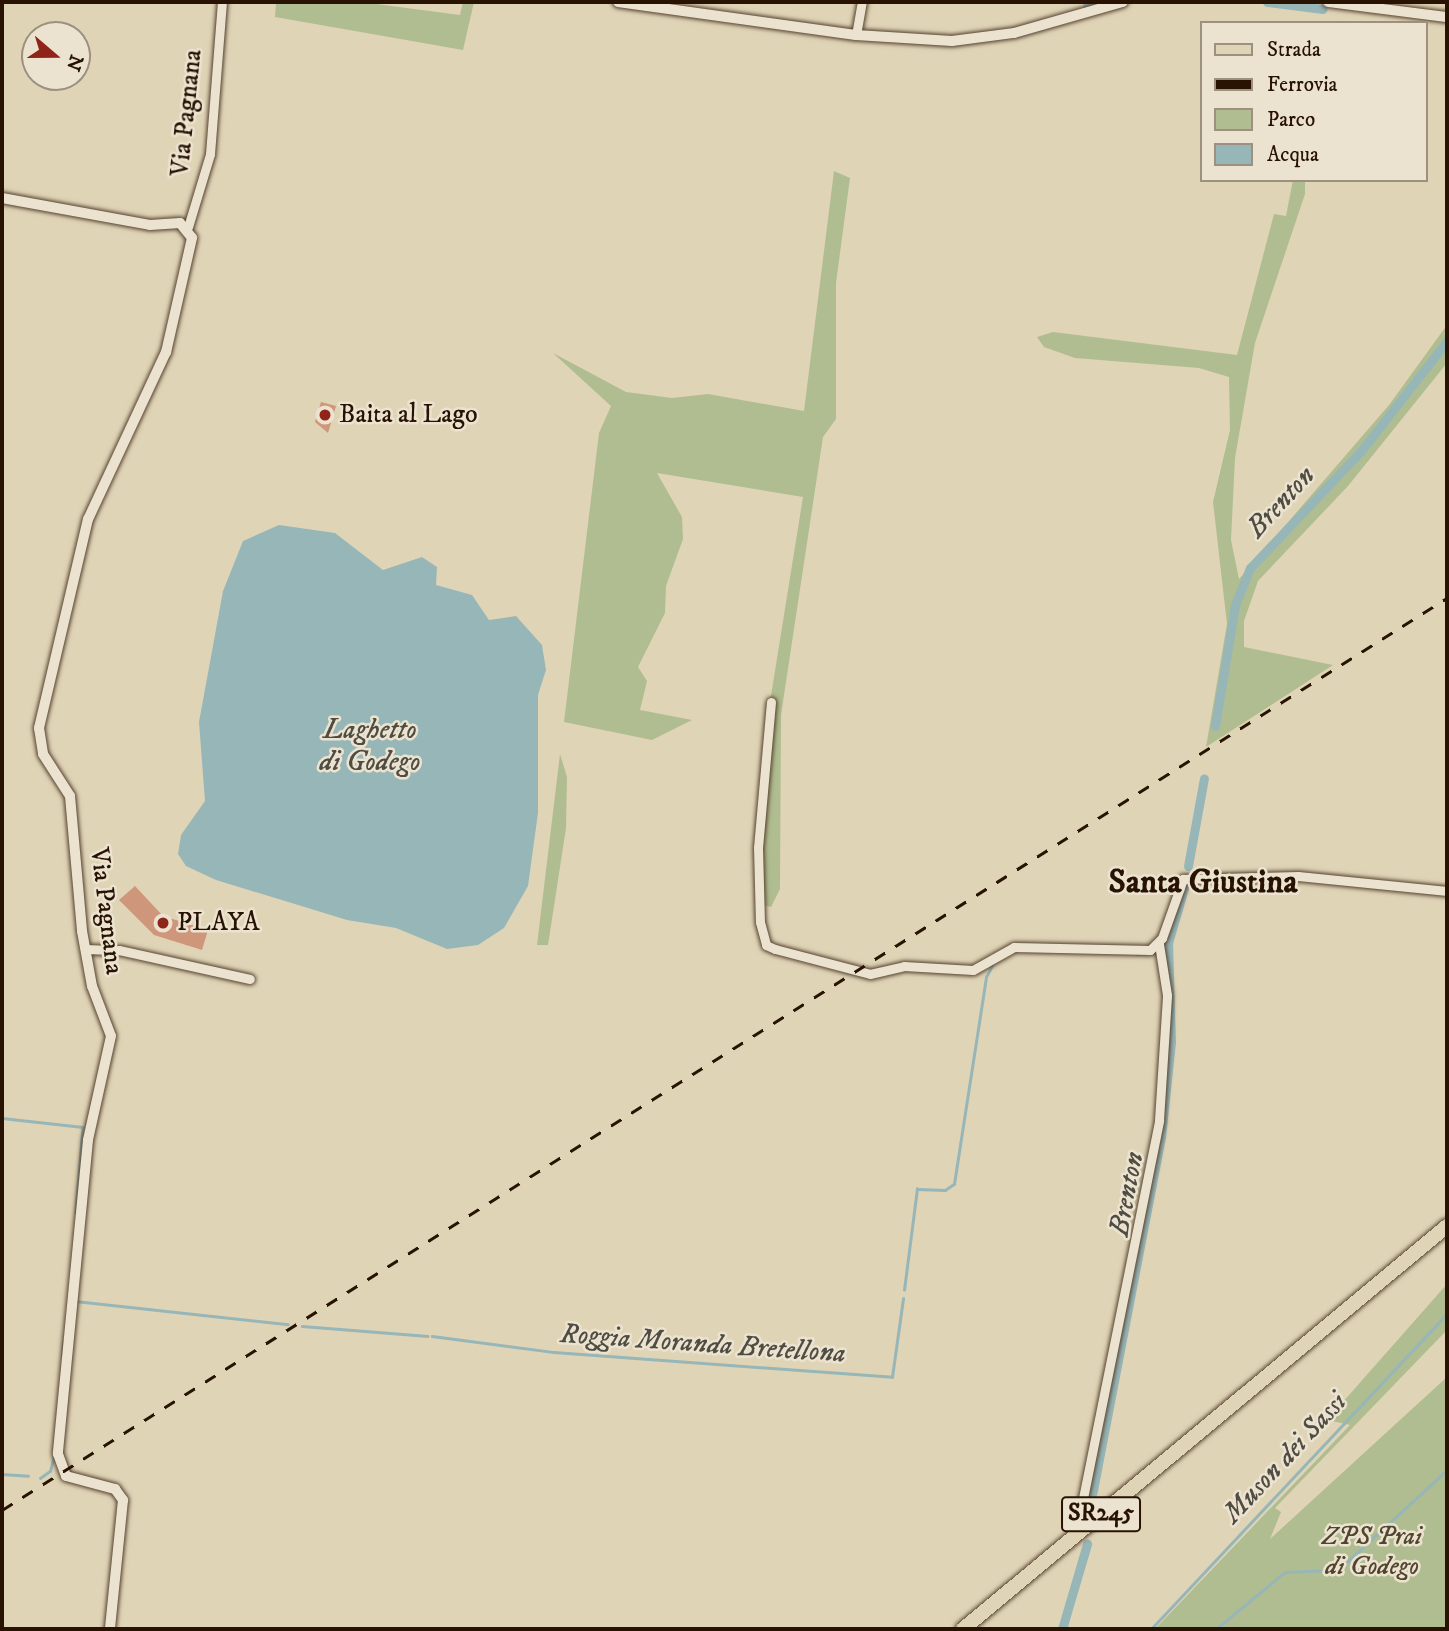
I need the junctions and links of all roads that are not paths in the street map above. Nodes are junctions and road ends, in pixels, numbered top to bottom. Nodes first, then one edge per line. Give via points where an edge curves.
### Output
1 (222, 2) edge
2 (618, 2) edge
3 (862, 2) edge
4 (1123, 2) edge
5 (1328, 2) edge
6 (1447, 17) edge
7 (856, 35) junction
8 (2, 198) edge
9 (188, 227) junction
10 (771, 702) dead end
11 (1447, 891) edge
12 (85, 949) junction
13 (1161, 949) junction
14 (250, 979) dead end
15 (1447, 1226) edge
16 (1082, 1530) junction
17 (110, 1629) edge
18 (963, 1629) edge

1 - 9 street, Via Pagnana via 209,154
2 - 7 street
3 - 7 street
4 - 7 street via 1014,33 952,41
5 - 6 street
8 - 9 street
9 - 12 street, Via Pagnana via 192,240 169,344 89,513 41,713 42,751 63,780 73,808 74,885
10 - 13 street via 758,847 766,945 870,974 904,966 973,970 1014,947
11 - 13 street via 1298,876 1179,881
12 - 14 street via 119,950
12 - 17 street, Via Pagnana via 111,1035 89,1140 59,1462 72,1480 107,1486 123,1500
13 - 16 street via 1167,1035 1159,1120 1078,1523
15 - 16 main road, SR245
16 - 18 main road, SR245

